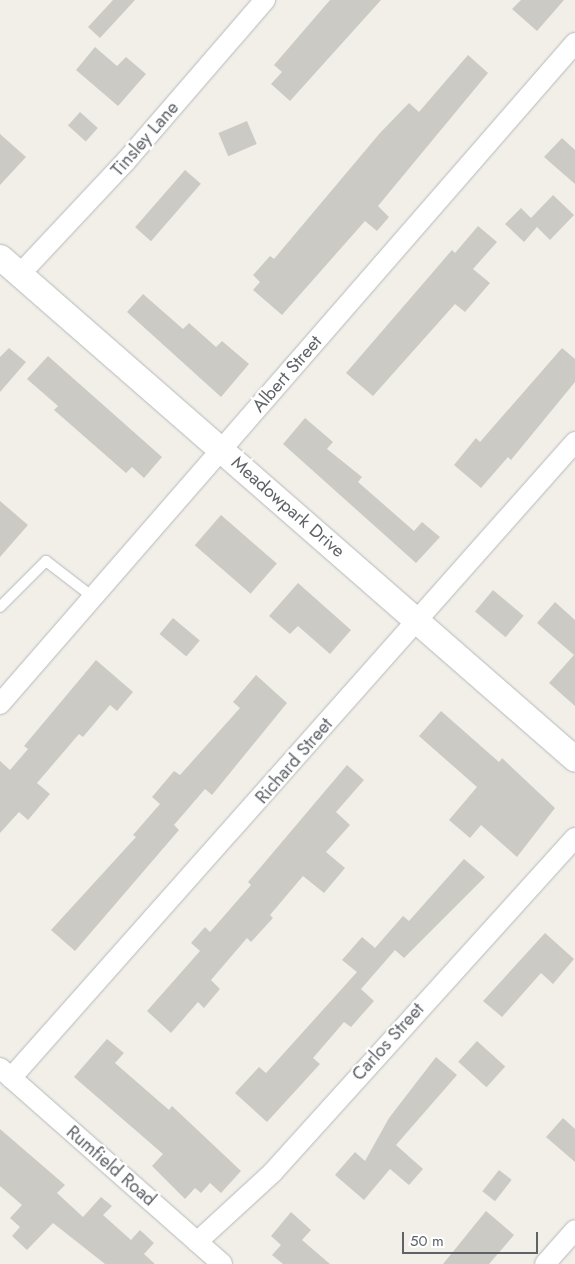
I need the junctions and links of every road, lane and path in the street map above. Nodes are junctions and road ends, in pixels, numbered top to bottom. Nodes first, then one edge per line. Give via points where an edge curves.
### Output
1 (265, 0) edge
2 (575, 43) edge
3 (0, 257) edge
4 (20, 274) junction
5 (575, 442) edge
6 (222, 449) junction
7 (93, 597) junction
8 (0, 607) edge
9 (417, 620) junction
10 (2, 698) edge
11 (575, 759) edge
12 (575, 838) edge
13 (5, 1073) edge
14 (575, 1230) edge
15 (197, 1242) junction
16 (222, 1264) edge
17 (545, 1264) edge

1 - 4 street, Tinsley Lane via 126,161
2 - 6 street, Albert Street
3 - 4 street, Meadowpark Drive
4 - 6 street, Meadowpark Drive
5 - 9 street, Richard Street
6 - 7 street, Albert Street
6 - 9 street, Meadowpark Drive
7 - 8 lane via 46,561
7 - 10 street, Albert Street
9 - 11 street, Meadowpark Drive
9 - 13 street, Richard Street
12 - 15 street, Carlos Street via 273,1172
13 - 15 street, Rumfield Road
14 - 17 street
15 - 16 street, Rumfield Road

